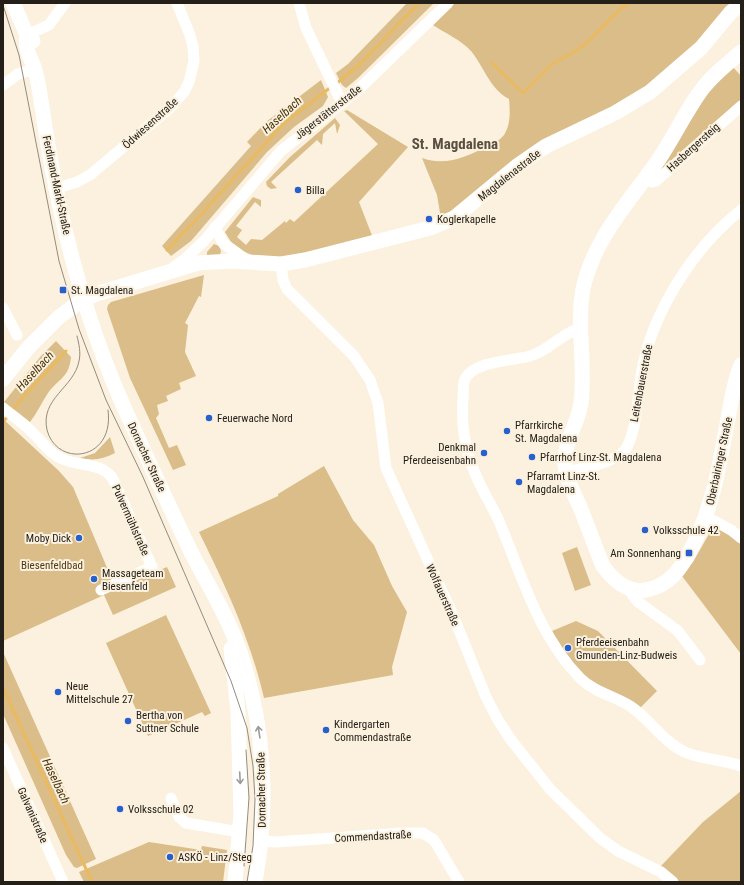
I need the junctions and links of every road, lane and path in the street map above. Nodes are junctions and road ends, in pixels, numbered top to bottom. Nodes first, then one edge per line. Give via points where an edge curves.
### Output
1 (13, 3) edge
2 (65, 3) edge
3 (177, 3) edge
4 (299, 3) edge
5 (448, 3) edge
6 (741, 4) edge
7 (27, 35) junction
8 (741, 52) edge
9 (35, 69) junction
10 (3, 85) edge
11 (342, 103) junction
12 (741, 106) edge
13 (645, 179) junction
14 (57, 188) junction
15 (741, 210) edge
16 (215, 228) junction
17 (249, 262) junction
18 (281, 264) junction
19 (167, 272) junction
20 (85, 299) junction
21 (3, 308) edge
22 (580, 328) junction
23 (17, 335) dead end
24 (741, 365) edge
25 (3, 379) edge
26 (3, 408) edge
27 (566, 472) junction
28 (707, 517) junction
29 (741, 538) edge
30 (633, 589) junction
31 (102, 590) dead end
32 (221, 610) junction
33 (700, 660) dead end
34 (252, 699) junction
35 (237, 700) junction
36 (3, 748) edge
37 (741, 766) edge
38 (171, 798) dead end
39 (240, 832) junction
40 (261, 841) junction
41 (63, 882) edge
42 (235, 882) edge
43 (255, 882) edge
44 (459, 882) edge
45 (673, 882) edge

1 - 7 street, Ferdinand-Markl-Straße
2 - 7 street via 49,25
3 - 14 street, Ödwiesenstraße via 193,47 192,72 184,92 163,114 90,175
4 - 11 street via 306,28
5 - 11 street, Jägerstätterstraße
6 - 18 street, Magdalenastraße via 731,12 701,48 650,92 615,113 546,146 517,166 454,218 430,228
7 - 9 street, Ferdinand-Markl-Straße via 34,43 36,51
8 - 13 street via 701,91
9 - 10 street via 18,74
9 - 14 street, Ferdinand-Markl-Straße
11 - 16 street, Jägerstätterstraße via 281,151
12 - 13 street, Hasbergersteig via 656,181
13 - 22 street via 607,230 596,250 583,289
14 - 20 street, Ferdinand-Markl-Straße
15 - 27 street, Leitenbauerstraße via 725,224 695,259 659,315 647,347 633,430 624,451 601,463
16 - 17 street via 223,243
16 - 19 street, Jägerstätterstraße via 185,259
17 - 18 street, Magdalenastraße
17 - 19 street, Magdalenastraße via 210,262
18 - 45 street, Wolfauerstraße via 287,289 354,356 370,380 378,403 386,468 498,720 550,789 600,838 618,851 661,872
19 - 20 street, Jägerstätterstraße
20 - 25 street via 49,326
20 - 32 street, Dornacher Straße via 127,413
21 - 23 street
22 - 27 street via 583,387 577,422 566,448
22 - 37 street via 572,330 532,356 472,371 464,381 463,429 477,480 492,506 523,584 544,628 586,684 632,707 673,744 693,756
24 - 28 street, Oberbairinger Straße via 733,390
26 - 31 street, Pulvermühlstraße via 56,456 100,469 109,473 113,479 152,567
27 - 30 street, Oberbairinger Straße via 603,566 616,581
28 - 29 street
28 - 30 street, Oberbairinger Straße via 679,571 665,584 652,589
30 - 33 street via 632,594 637,600 678,631
32 - 34 street, Dornacher Straße via 237,644
32 - 35 street, Dornacher Straße via 233,659
34 - 35 street
40 -> 34 street, Dornacher Straße via 262,762
35 -> 39 street, Dornacher Straße
36 - 41 street, Galvanistraße
38 - 39 street, Dornacher Straße via 179,817 186,823
39 - 42 street, Dornacher Straße
40 - 43 street, Dornacher Straße
40 - 44 street, Commendastraße via 423,834 434,840

